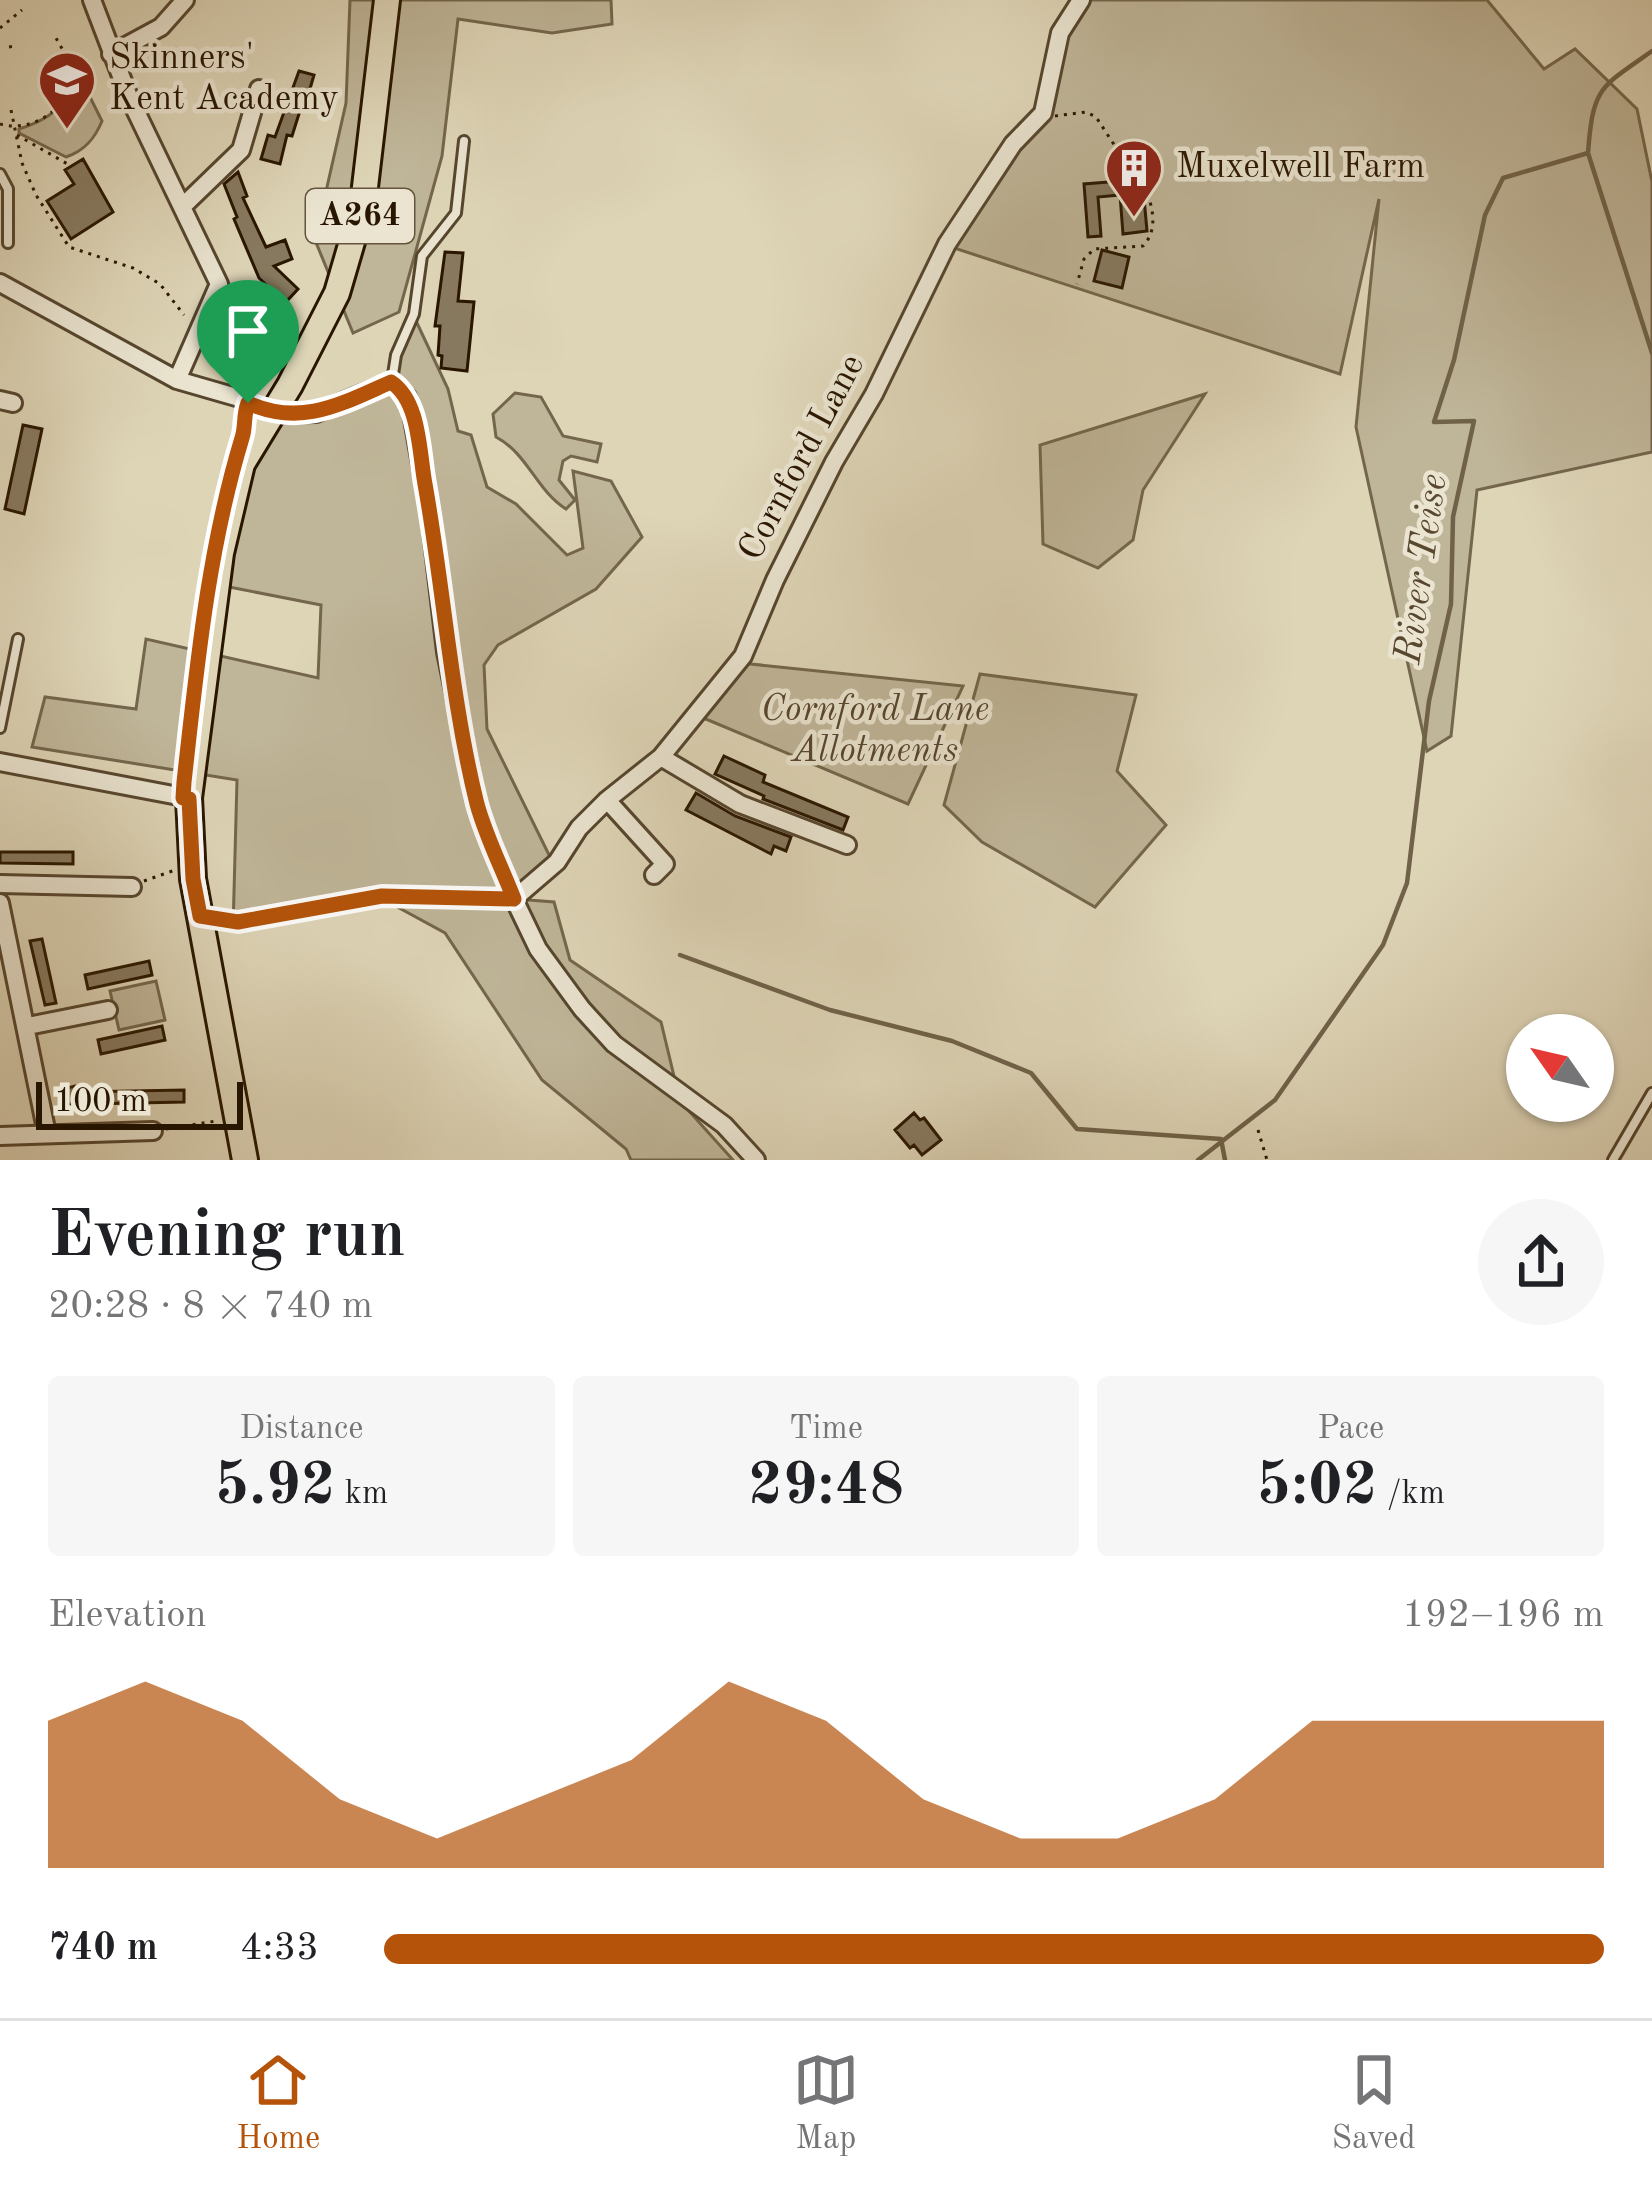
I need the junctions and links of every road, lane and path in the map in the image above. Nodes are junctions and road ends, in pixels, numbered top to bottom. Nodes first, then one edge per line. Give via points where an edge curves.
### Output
1 (92, 0) edge
2 (185, 0) edge
3 (387, 0) edge
4 (1081, 0) edge
5 (22, 10) dead end
6 (0, 28) edge
7 (56, 38) dead end
8 (111, 54) junction
9 (259, 89) dead end
10 (11, 110) dead end
11 (1043, 113) junction
12 (0, 124) edge
13 (14, 131) junction
14 (464, 141) dead end
15 (71, 166) dead end
16 (0, 174) edge
17 (183, 206) junction
18 (8, 243) dead end
19 (0, 283) edge
20 (219, 284) junction
21 (1077, 284) dead end
22 (184, 315) dead end
23 (250, 374) dead end
24 (177, 380) junction
25 (391, 382) junction
26 (273, 414) junction
27 (18, 640) dead end
28 (0, 728) edge
29 (661, 757) junction
30 (0, 762) edge
31 (189, 799) junction
32 (607, 800) junction
33 (847, 845) dead end
34 (181, 868) dead end
35 (654, 875) dead end
36 (0, 884) edge
37 (132, 888) joint
38 (514, 899) junction
39 (0, 903) edge
40 (200, 916) junction
41 (108, 1011) dead end
42 (28, 1026) junction
43 (1652, 1093) edge
44 (226, 1120) dead end
45 (1258, 1130) dead end
46 (152, 1131) joint
47 (47, 1134) junction
48 (0, 1136) edge
49 (244, 1160) edge
50 (756, 1160) edge
51 (1267, 1160) edge
52 (1612, 1160) edge

1 - 8 street
2 - 8 street via 161,28
3 - 26 main road, A264 via 363,204 338,293
4 - 11 street, Cornford Lane via 1060,33
5 - 6 path
7 - 13 path via 71,72 66,93 43,120
8 - 17 street
9 - 17 street via 241,149
10 - 13 path
11 - 21 path via 1096,117 1153,212 1143,246 1094,249
11 - 29 street, Cornford Lane via 947,244 743,656
12 - 13 path
13 - 15 path
13 - 22 path via 36,195 69,247 133,268 160,284
14 - 25 lane via 456,213 422,256 414,314
16 - 18 lane via 8,189
17 - 20 street
19 - 24 street
20 - 23 lane
20 - 24 street
24 - 26 street
25 - 26 street via 316,413
25 - 38 street via 412,413 478,808
26 - 31 main road, A264 via 242,464 220,553
27 - 28 lane
29 - 32 street, Cornford Lane
29 - 33 street via 740,804
30 - 31 street
31 - 40 main road, A264
32 - 35 street via 665,864
32 - 38 street, Cornford Lane via 557,862
34 - 37 path
36 - 37 street
38 - 40 path via 382,896 238,922
38 - 50 street via 582,1009
39 - 42 street
40 - 49 main road, A264
41 - 42 street
42 - 47 street
43 - 52 lane
44 - 46 path
45 - 51 path
46 - 47 street
47 - 48 street

